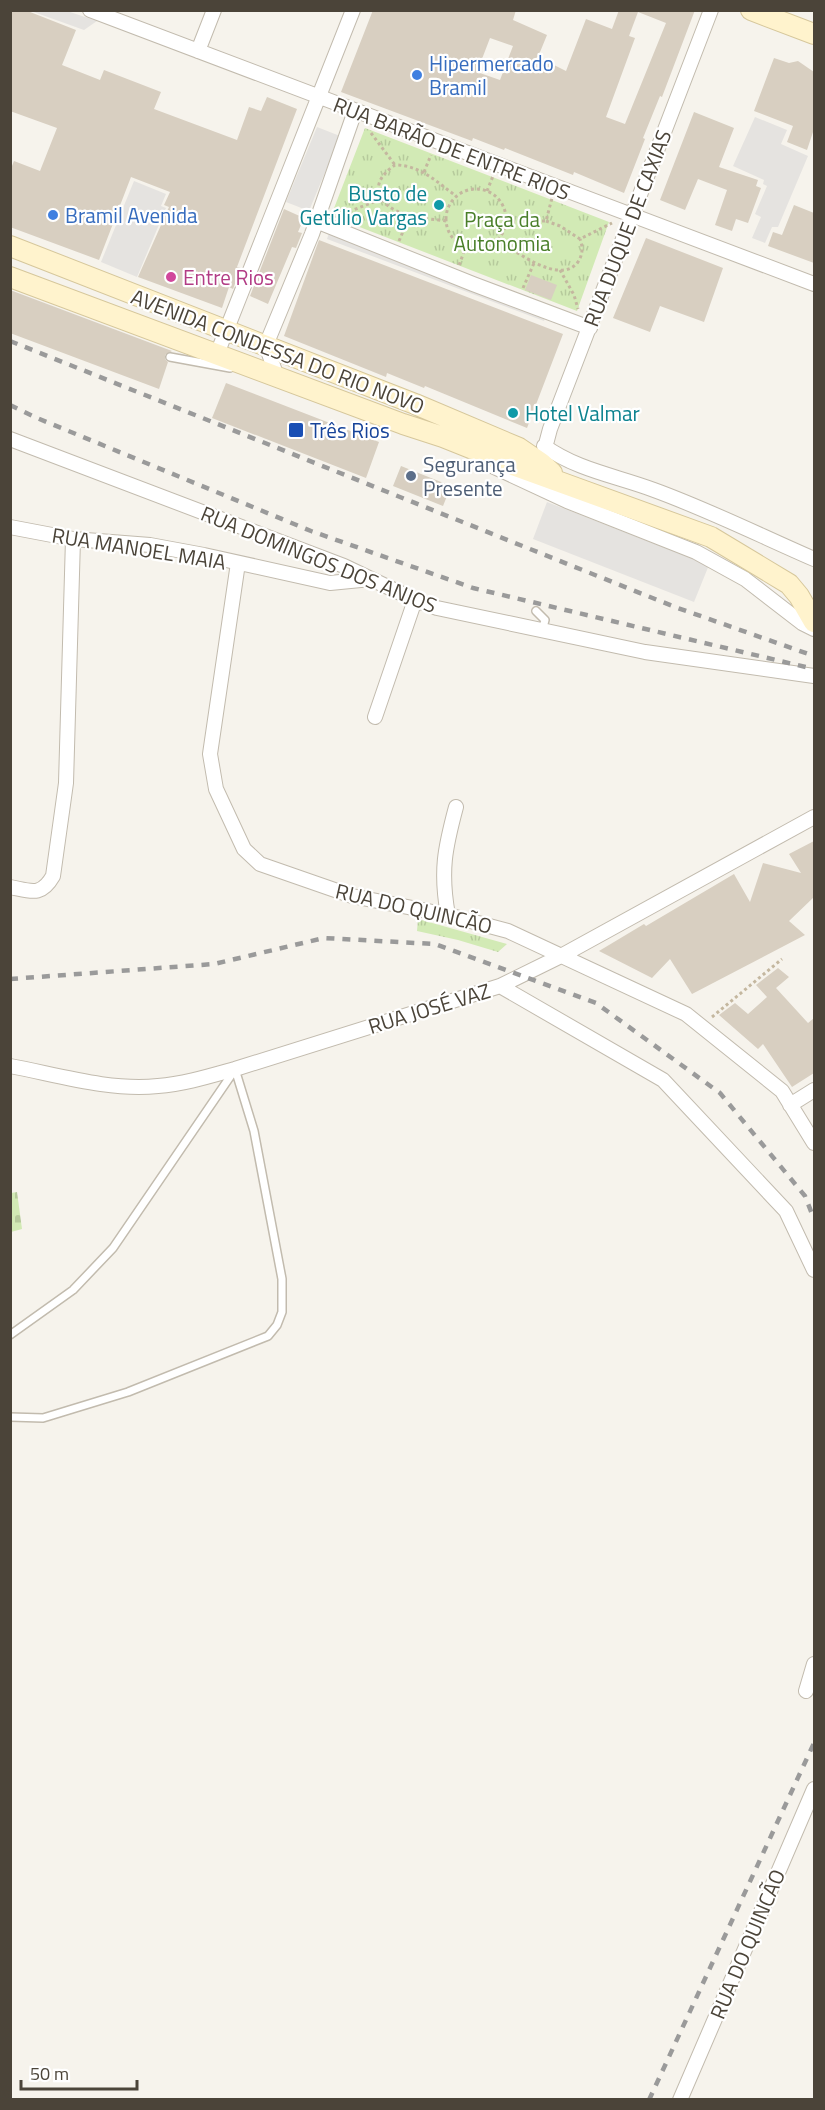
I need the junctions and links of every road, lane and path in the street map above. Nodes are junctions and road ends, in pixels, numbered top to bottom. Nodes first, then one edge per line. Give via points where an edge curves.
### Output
1 (90, 10) edge
2 (214, 10) edge
3 (353, 10) edge
4 (711, 10) edge
5 (751, 10) edge
6 (814, 34) edge
7 (198, 51) junction
8 (320, 98) junction
9 (356, 111) junction
10 (370, 132) dead end
11 (433, 150) dead end
12 (395, 165) junction
13 (424, 172) junction
14 (494, 174) dead end
15 (487, 191) junction
16 (543, 193) dead end
17 (456, 196) junction
18 (381, 199) junction
19 (410, 215) junction
20 (631, 215) junction
21 (610, 219) dead end
22 (322, 220) junction
23 (446, 221) junction
24 (546, 221) junction
25 (616, 221) junction
26 (506, 222) junction
27 (613, 230) dead end
28 (580, 239) junction
29 (497, 240) junction
30 (10, 246) edge
31 (397, 246) dead end
32 (466, 247) junction
33 (534, 263) junction
34 (458, 269) dead end
35 (560, 270) junction
36 (10, 277) edge
37 (814, 284) edge
38 (521, 293) dead end
39 (584, 305) dead end
40 (590, 328) junction
41 (227, 331) junction
42 (266, 345) junction
43 (217, 354) junction
44 (170, 357) dead end
45 (279, 378) junction
46 (403, 424) junction
47 (10, 439) edge
48 (543, 454) junction
49 (560, 480) junction
50 (10, 527) edge
51 (73, 538) junction
52 (814, 559) edge
53 (238, 563) junction
54 (373, 579) junction
55 (416, 600) junction
56 (536, 611) dead end
57 (814, 622) edge
58 (814, 629) edge
59 (542, 631) junction
60 (814, 676) edge
61 (375, 717) dead end
62 (456, 807) dead end
63 (814, 817) edge
64 (10, 887) edge
65 (448, 915) junction
66 (561, 956) junction
67 (783, 959) dead end
68 (500, 986) junction
69 (702, 1026) junction
70 (10, 1066) edge
71 (235, 1069) junction
72 (814, 1090) edge
73 (790, 1105) junction
74 (814, 1143) edge
75 (814, 1270) edge
76 (10, 1335) edge
77 (10, 1417) edge
78 (814, 1664) edge
79 (806, 1691) dead end
80 (814, 1789) edge
81 (680, 2100) edge

1 - 7 street, RUA BARÃO DE ENTRE RIOS
2 - 7 street
3 - 8 street
4 - 20 street, RUA DUQUE DE CAXIAS
5 - 6 main road
7 - 8 street, RUA BARÃO DE ENTRE RIOS
8 - 9 street, RUA BARÃO DE ENTRE RIOS
8 - 41 street
9 - 20 street, RUA BARÃO DE ENTRE RIOS
9 - 22 street
10 - 12 path
11 - 13 path
12 - 13 path via 408,165
12 - 18 path via 382,177 378,188
13 - 17 path
14 - 15 path
15 - 17 path via 473,189
15 - 26 path via 504,207
16 - 24 path via 553,197
17 - 23 path via 449,205
18 - 19 path via 391,208
18 - 22 path
19 - 23 path
19 - 31 path
20 - 37 street, RUA BARÃO DE ENTRE RIOS
20 - 40 street, RUA DUQUE DE CAXIAS
21 - 25 path
22 - 40 street
22 - 42 street
23 - 32 path via 450,235
24 - 26 path
24 - 28 path
25 - 27 path
25 - 28 path
26 - 29 path
28 - 35 path via 582,255 577,263 570,270
29 - 32 path via 487,247
29 - 33 path
30 - 41 main road, AVENIDA CONDESSA DO RIO NOVO
32 - 34 path
33 - 35 path
33 - 38 path
35 - 39 path via 580,316
36 - 43 main road, AVENIDA CONDESSA DO RIO NOVO
40 - 48 street, RUA DUQUE DE CAXIAS
41 - 42 main road, AVENIDA CONDESSA DO RIO NOVO
41 - 43 street
42 - 45 street
42 - 48 main road, AVENIDA CONDESSA DO RIO NOVO via 519,448
43 - 45 main road, AVENIDA CONDESSA DO RIO NOVO
44 - 45 lane
45 - 46 main road, AVENIDA CONDESSA DO RIO NOVO
46 - 49 main road, AVENIDA CONDESSA DO RIO NOVO
46 - 58 street, AVENIDA CONDESSA DO RIO NOVO via 567,501 696,552 746,579
47 - 54 street, RUA DOMINGOS DOS ANJOS
48 - 49 main road, AVENIDA CONDESSA DO RIO NOVO
48 - 52 street, AVENIDA CONDESSA DO RIO NOVO via 654,490
49 - 57 main road via 711,537 745,556 789,584
50 - 51 street, RUA MANOEL MAIA
51 - 53 street, RUA MANOEL MAIA via 150,545
51 - 64 street via 66,783 53,876 46,888 34,892
53 - 54 street, RUA MANOEL MAIA via 330,583
53 - 65 street, RUA DO QUINCÃO via 210,754 216,789 244,849 260,864 352,896
54 - 55 street, RUA DOMINGOS DOS ANJOS
55 - 59 street, RUA DOMINGOS DOS ANJOS
55 - 61 street
56 - 59 lane via 545,620
59 - 60 street, RUA DOMINGOS DOS ANJOS via 645,652
62 - 65 street via 443,871
63 - 66 street, RUA JOSÉ VAZ
65 - 66 street, RUA DO QUINCÃO via 508,931
66 - 68 street, RUA JOSÉ VAZ
66 - 69 street, RUA DO QUINCÃO via 686,1014
67 - 69 path
68 - 71 street, RUA JOSÉ VAZ
68 - 75 street via 663,1080 786,1211
69 - 73 street, RUA DO QUINCÃO via 782,1091
70 - 71 street, RUA JOSÉ VAZ via 113,1086 158,1086
71 - 76 lane via 113,1248 73,1290
71 - 77 lane via 254,1131 282,1279 282,1312 277,1325 268,1336 128,1392 43,1418
72 - 73 street
73 - 74 street, RUA DO QUINCÃO
78 - 79 street
80 - 81 street, RUA DO QUINCÃO

